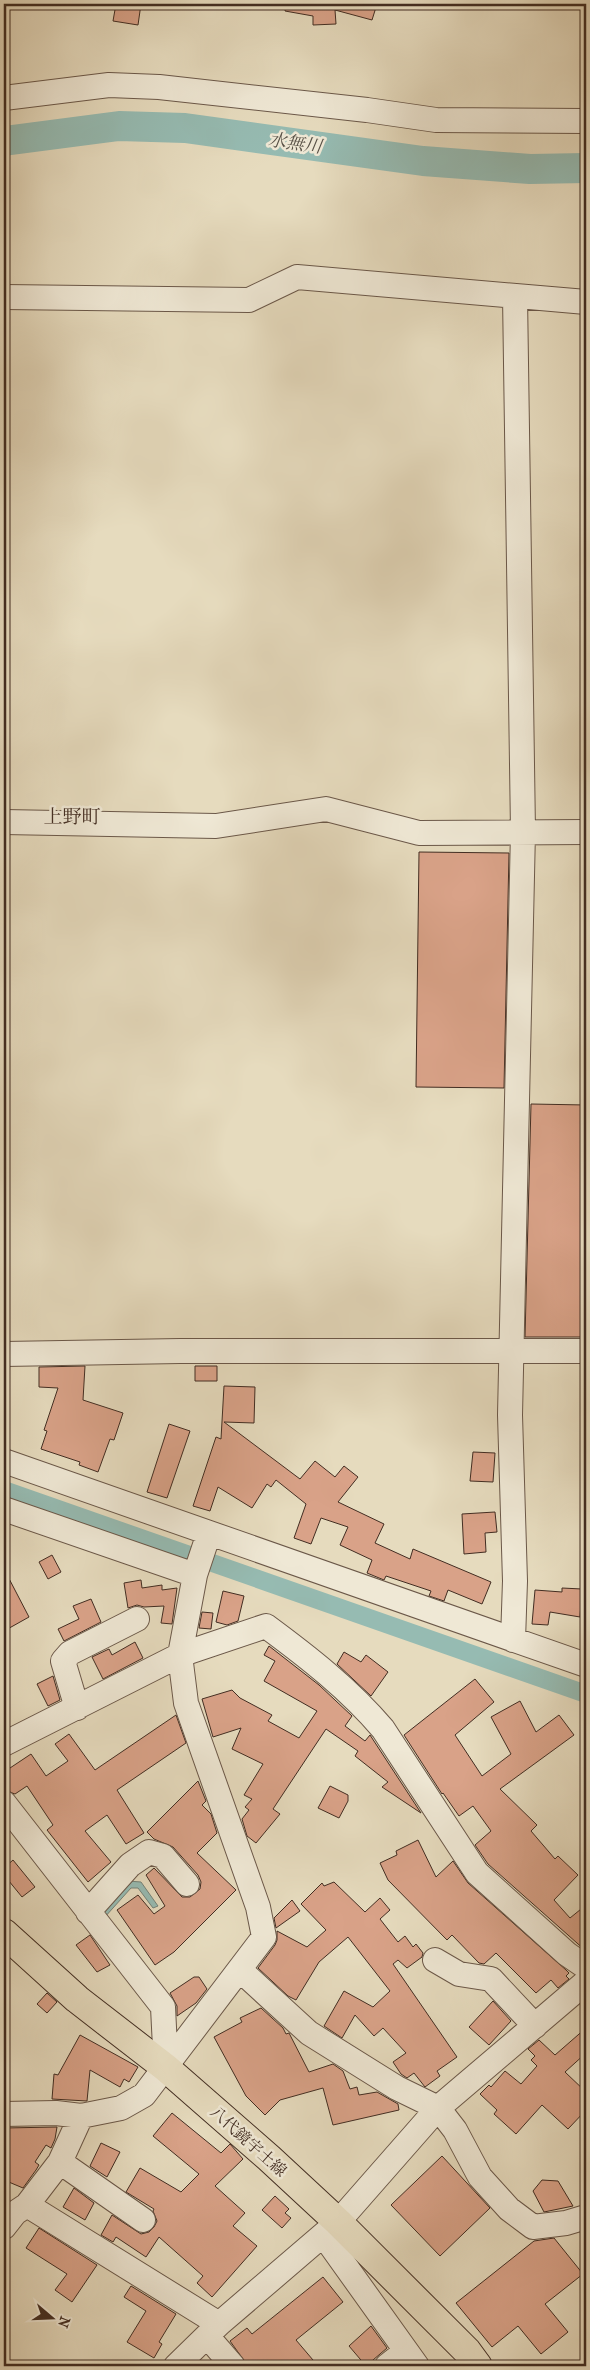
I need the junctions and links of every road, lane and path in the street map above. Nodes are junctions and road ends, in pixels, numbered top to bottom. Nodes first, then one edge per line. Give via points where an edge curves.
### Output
1 (4, 98) edge
2 (586, 121) edge
3 (515, 296) junction
4 (4, 297) edge
5 (586, 302) edge
6 (4, 822) edge
7 (523, 831) junction
8 (586, 832) edge
9 (513, 1351) junction
10 (586, 1351) edge
11 (4, 1354) edge
12 (4, 1461) edge
13 (4, 1509) edge
14 (209, 1534) junction
15 (195, 1575) junction
16 (137, 1619) dead end
17 (513, 1640) junction
18 (180, 1655) junction
19 (586, 1665) edge
20 (77, 1708) junction
21 (4, 1744) edge
22 (4, 1803) edge
23 (187, 1884) dead end
24 (88, 1912) junction
25 (4, 1933) edge
26 (435, 1960) dead end
27 (586, 1967) edge
28 (240, 1970) junction
29 (586, 1982) edge
30 (535, 2026) junction
31 (166, 2068) junction
32 (438, 2108) junction
33 (4, 2114) edge
34 (81, 2116) junction
35 (60, 2162) junction
36 (27, 2205) junction
37 (586, 2217) edge
38 (143, 2220) dead end
39 (4, 2227) edge
40 (331, 2229) junction
41 (213, 2330) junction
42 (411, 2359) edge
43 (176, 2366) edge
44 (233, 2366) edge
45 (387, 2366) edge
46 (478, 2366) edge

1 - 2 street via 110,85 158,87 436,120
3 - 4 street via 297,278 249,300
3 - 5 street
3 - 7 street
6 - 7 street via 216,826 326,808 419,833
7 - 8 street
7 - 9 street
9 - 10 street
9 - 11 street
9 - 17 street via 510,1415 515,1581
12 - 14 street
13 - 15 street
14 - 15 street
14 - 17 street
15 - 18 street
16 - 20 street via 70,1653 63,1661
17 - 19 street
18 - 20 street
18 - 27 street via 266,1626 314,1661 365,1708 383,1730 477,1873 567,1954
18 - 28 street via 186,1703 258,1906 264,1938
20 - 21 street
22 - 24 street
23 - 24 street via 163,1856 149,1852 130,1865
24 - 31 street via 163,2008
25 - 31 main road, 八代鏡宇土線 via 77,1999
26 - 30 street via 459,1974 491,1979
28 - 31 street
28 - 32 street via 309,2034 397,2088
29 - 30 street
30 - 32 street
31 - 34 street via 144,2094 121,2108
31 - 40 main road, 八代鏡宇土線 via 269,2158
32 - 37 street via 455,2130 480,2177 509,2209 533,2226 566,2223
32 - 40 street
33 - 34 street
34 - 35 street
35 - 36 street
35 - 38 street
36 - 39 street via 15,2213
36 - 41 street
40 - 41 street
40 - 42 street
40 - 46 main road, 八代鏡宇土線 via 467,2351
41 - 43 street
41 - 44 street
42 - 45 street

